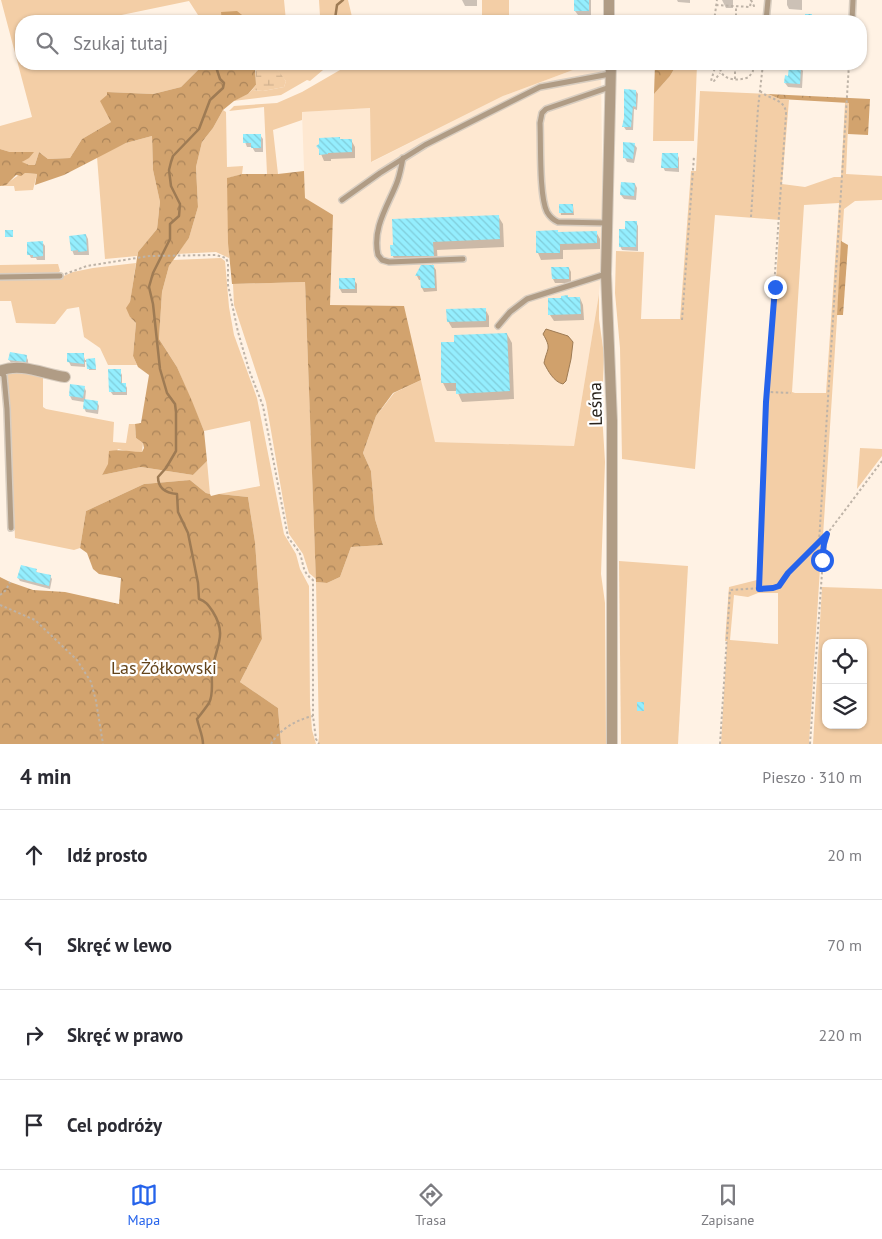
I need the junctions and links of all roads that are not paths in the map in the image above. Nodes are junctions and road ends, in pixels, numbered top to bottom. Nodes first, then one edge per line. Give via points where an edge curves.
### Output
1 (609, 0) edge
2 (768, 0) edge
3 (853, 0) edge
4 (609, 15) edge
5 (767, 15) edge
6 (852, 15) edge
7 (607, 70) edge
8 (611, 70) edge
9 (610, 87) junction
10 (403, 158) junction
11 (342, 200) dead end
12 (607, 223) junction
13 (463, 260) dead end
14 (606, 274) junction
15 (60, 276) road end
16 (0, 277) edge
17 (498, 326) dead end
18 (0, 371) edge
19 (65, 377) dead end
20 (11, 528) dead end
21 (612, 744) edge

1 - 4 street
2 - 5 lane
3 - 6 lane
7 - 10 lane via 540,87
8 - 9 street, Leśna
9 - 12 street, Leśna
9 - 12 lane via 546,109 540,123 543,195 548,213 558,222
10 - 11 lane
10 - 13 lane via 397,183 379,224 378,255 389,262
12 - 14 street, Leśna
14 - 17 lane via 527,299
14 - 21 street, Leśna via 612,421
15 - 16 lane
18 - 19 street via 10,367 22,368
18 - 20 lane via 4,376 7,409

